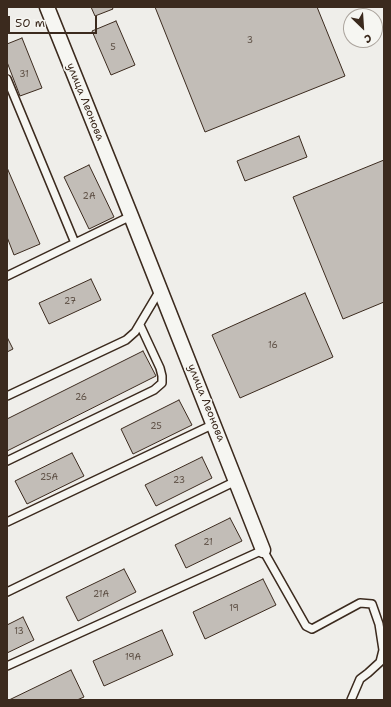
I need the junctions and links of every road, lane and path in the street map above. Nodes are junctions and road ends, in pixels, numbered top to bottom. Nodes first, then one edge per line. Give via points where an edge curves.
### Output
1 (47, 7) edge
2 (7, 79) edge
3 (131, 216) junction
4 (75, 243) junction
5 (7, 276) edge
6 (160, 290) junction
7 (140, 325) junction
8 (7, 396) edge
9 (214, 424) junction
10 (7, 461) edge
11 (236, 481) junction
12 (7, 522) edge
13 (263, 550) junction
14 (7, 592) edge
15 (7, 666) edge
16 (351, 700) edge

1 - 3 street, улица Леонова
2 - 4 lane
3 - 4 lane
3 - 6 street, улица Леонова
4 - 5 lane
6 - 7 lane
6 - 9 street, улица Леонова
7 - 8 lane via 126,340
7 - 10 lane via 160,368 162,384
9 - 11 street, улица Леонова
9 - 12 lane
11 - 13 street, улица Леонова
11 - 14 lane
13 - 15 lane
13 - 16 lane, улица Леонова via 306,626 312,629 360,603 372,604 379,624 383,650 380,662 360,679

